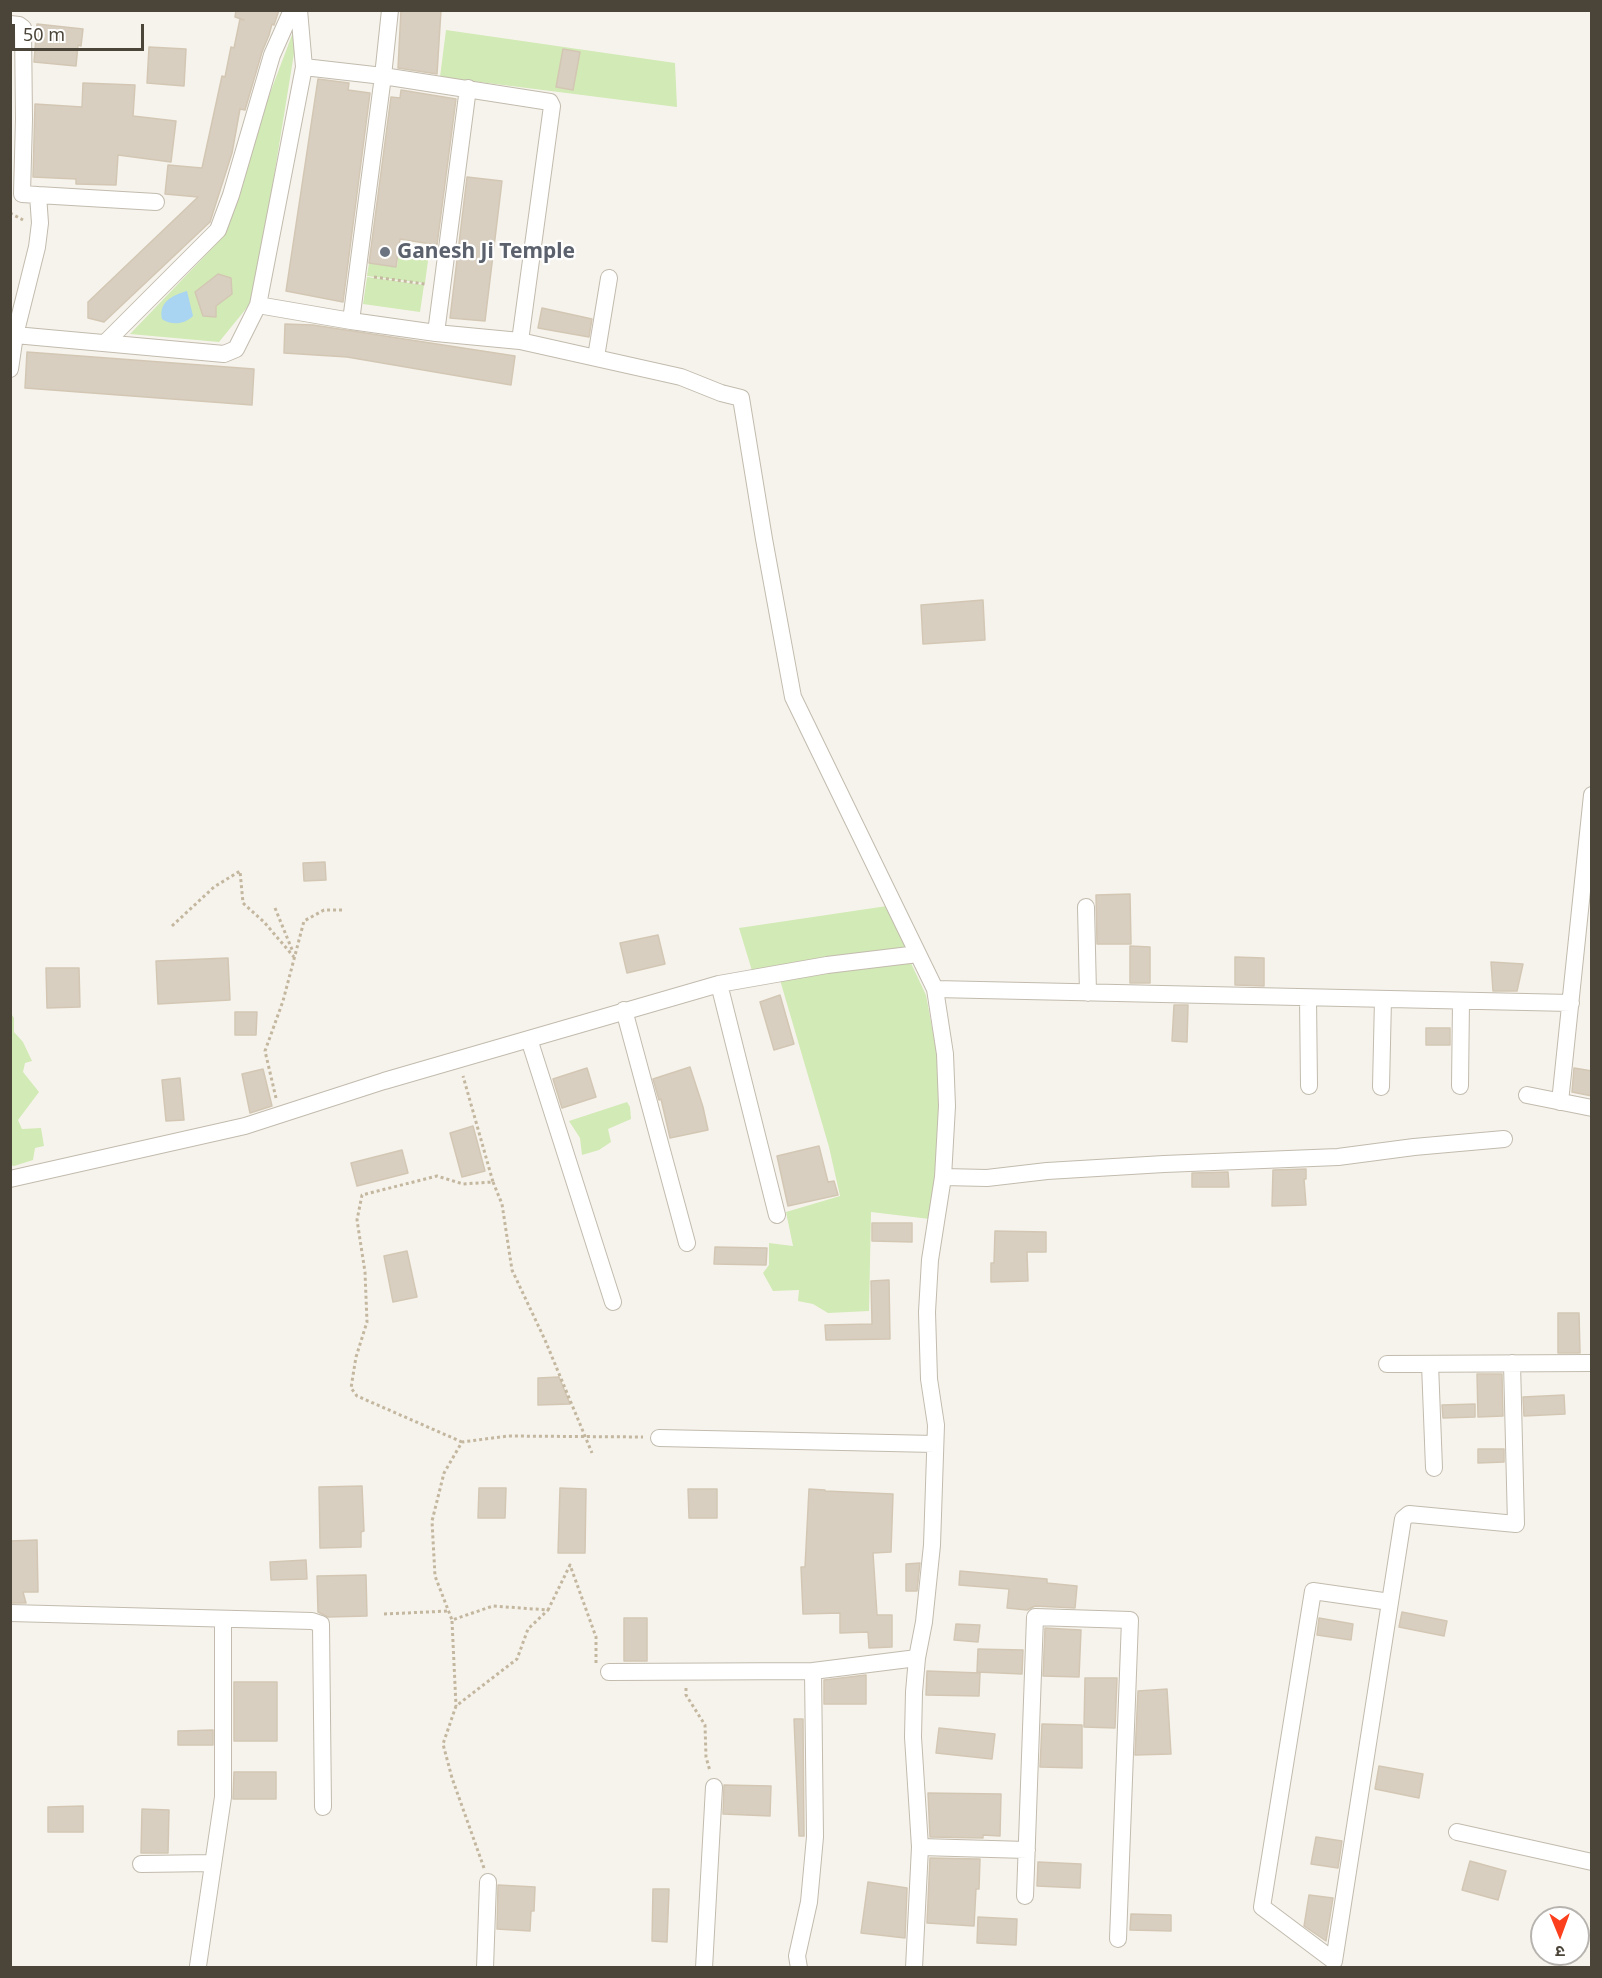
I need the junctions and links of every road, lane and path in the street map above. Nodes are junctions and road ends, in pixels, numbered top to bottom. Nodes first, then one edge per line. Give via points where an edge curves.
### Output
1 (292, 10) edge
2 (298, 10) edge
3 (390, 10) edge
4 (10, 24) edge
5 (304, 67) junction
6 (383, 76) junction
7 (468, 88) junction
8 (39, 195) junction
9 (156, 202) dead end
10 (427, 274) dead end
11 (366, 276) dead end
12 (609, 278) dead end
13 (425, 284) junction
14 (424, 294) dead end
15 (258, 305) junction
16 (351, 321) junction
17 (436, 333) junction
18 (15, 335) junction
19 (520, 341) junction
20 (105, 343) junction
21 (596, 357) junction
22 (10, 369) edge
23 (1592, 795) edge
24 (1086, 907) dead end
25 (275, 908) dead end
26 (342, 910) dead end
27 (172, 926) dead end
28 (918, 954) junction
29 (294, 957) junction
30 (719, 984) junction
31 (935, 989) junction
32 (1088, 993) junction
33 (1308, 998) junction
34 (1383, 999) junction
35 (1461, 1001) junction
36 (1571, 1004) junction
37 (624, 1010) junction
38 (529, 1039) junction
39 (458, 1059) junction
40 (1309, 1086) dead end
41 (1460, 1086) dead end
42 (1381, 1087) dead end
43 (1527, 1095) dead end
44 (1560, 1102) junction
45 (1592, 1108) edge
46 (280, 1115) junction
47 (1504, 1139) dead end
48 (943, 1177) junction
49 (10, 1179) edge
50 (493, 1180) junction
51 (777, 1215) dead end
52 (687, 1243) dead end
53 (613, 1302) dead end
54 (1512, 1363) junction
55 (1592, 1363) edge
56 (1386, 1364) dead end
57 (1430, 1364) junction
58 (585, 1436) junction
59 (659, 1438) joint
60 (462, 1442) junction
61 (935, 1444) junction
62 (592, 1453) dead end
63 (1434, 1468) dead end
64 (1390, 1602) junction
65 (548, 1610) junction
66 (449, 1611) junction
67 (10, 1613) edge
68 (384, 1614) dead end
69 (223, 1619) junction
70 (452, 1620) junction
71 (916, 1658) junction
72 (685, 1671) junction
73 (813, 1671) junction
74 (609, 1672) joint
75 (456, 1706) junction
76 (714, 1787) joint
77 (323, 1807) dead end
78 (1457, 1832) dead end
79 (920, 1847) junction
80 (1027, 1850) junction
81 (1592, 1862) edge
82 (213, 1863) junction
83 (141, 1864) dead end
84 (488, 1882) joint
85 (1025, 1896) dead end
86 (1118, 1939) dead end
87 (1334, 1965) edge
88 (198, 1966) dead end
89 (485, 1968) edge
90 (704, 1968) edge
91 (799, 1968) edge
92 (914, 1968) edge

1 - 20 street via 272,55 218,230
2 - 5 street
3 - 6 street
4 - 8 street via 23,28 22,194
5 - 6 street
5 - 15 street
6 - 7 street
6 - 16 street
7 - 17 street
7 - 19 street via 546,101 552,106
8 - 9 street
8 - 18 street via 37,248
10 - 13 path
11 - 13 path
12 - 21 street
13 - 14 path
15 - 16 street
15 - 20 street via 236,349 224,354
16 - 17 street
17 - 19 street
18 - 20 street
18 - 22 street
19 - 21 street
21 - 28 street via 681,377 741,398 793,697
23 - 36 street
24 - 32 street
25 - 29 path
26 - 29 path via 324,910 304,921
27 - 29 path via 214,887 240,871 243,903
28 - 30 street
28 - 31 street
29 - 46 path via 284,1001 265,1050
30 - 37 street
30 - 51 street
31 - 32 street
31 - 48 street via 945,1054
32 - 33 street
33 - 34 street
33 - 40 street
34 - 35 street
34 - 42 street
35 - 36 street
35 - 41 street
36 - 44 street
37 - 38 street
37 - 52 street
38 - 39 street
38 - 53 street
39 - 46 street
39 - 50 path
43 - 44 street
44 - 45 street
46 - 49 street
47 - 48 street via 1338,1157 1047,1171 987,1178
48 - 61 street via 930,1260 927,1312
50 - 58 path via 502,1204 512,1270
50 - 60 path via 463,1184 436,1176 362,1195 357,1220 367,1322 351,1388 357,1396
54 - 55 street
54 - 57 street
54 - 64 street via 1516,1524 1410,1514 1403,1519
56 - 57 street
57 - 63 street
58 - 59 path
58 - 60 path via 508,1436
58 - 62 path
59 - 61 street
60 - 66 path via 444,1473 432,1521 435,1576
61 - 71 street via 932,1545
64 - 87 street
64 - 87 street via 1313,1591 1262,1907
65 - 70 path via 493,1606
65 - 74 path via 570,1565 596,1637 596,1672
65 - 75 path via 528,1629 518,1659
66 - 68 path
66 - 70 path
67 - 69 street
69 - 77 street via 321,1624
69 - 82 street via 223,1797
70 - 75 path
71 - 73 street
71 - 79 street via 913,1737
72 - 73 street
72 - 74 street
72 - 76 path via 686,1695 705,1725 706,1756
73 - 91 street via 815,1837 809,1902 797,1956
75 - 84 path via 443,1744
76 - 90 street
78 - 81 street
79 - 80 street
79 - 92 street
80 - 85 street
80 - 86 street via 1035,1617 1130,1620
82 - 83 street
82 - 88 street
84 - 89 street

